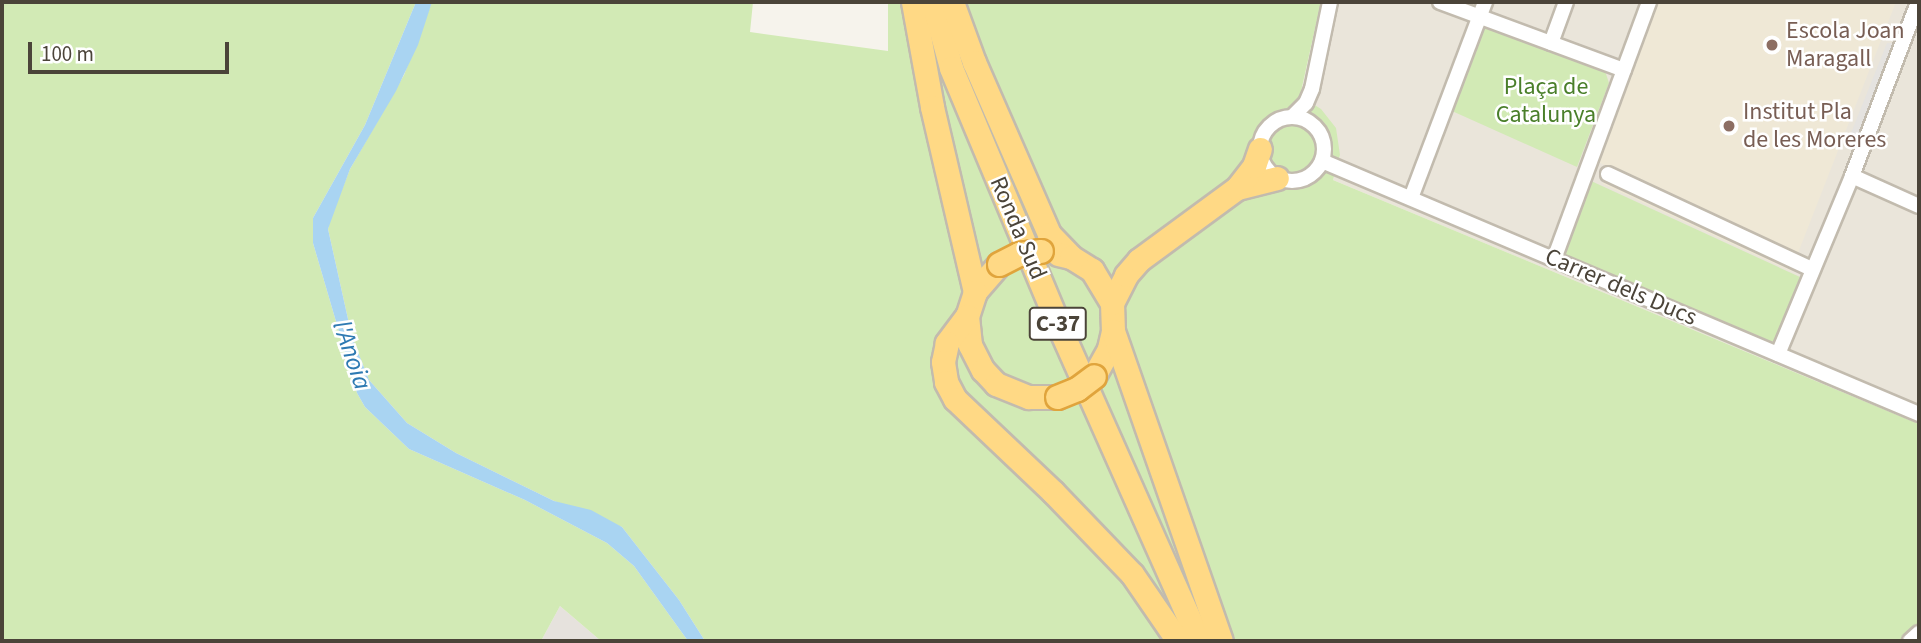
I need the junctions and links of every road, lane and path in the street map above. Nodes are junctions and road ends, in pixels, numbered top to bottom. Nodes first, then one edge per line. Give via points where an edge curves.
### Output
1 (913, 2) edge
2 (933, 2) edge
3 (952, 2) edge
4 (1330, 2) edge
5 (1440, 2) edge
6 (1485, 2) edge
7 (1566, 2) edge
8 (1649, 2) edge
9 (1919, 2) edge
10 (1479, 18) junction
11 (1551, 43) junction
12 (1624, 70) junction
13 (1293, 116) junction
14 (1260, 149) junction
15 (1322, 161) junction
16 (1608, 174) dead end
17 (1852, 176) junction
18 (1277, 178) junction
19 (1237, 188) junction
20 (1411, 198) junction
21 (1919, 206) edge
22 (1071, 257) junction
23 (1555, 259) junction
24 (1139, 260) junction
25 (1812, 269) junction
26 (1092, 270) junction
27 (975, 292) junction
28 (1112, 303) junction
29 (967, 316) junction
30 (1113, 331) junction
31 (1778, 354) junction
32 (1919, 397) edge
33 (1912, 411) edge
34 (1919, 633) edge
35 (1178, 641) edge
36 (1199, 641) edge
37 (1221, 641) edge
38 (1910, 641) edge

1 - 27 highway
2 - 36 highway, Ronda Sud / C-37 via 956,81
3 - 22 highway via 1049,234
4 - 13 street via 1312,89
5 - 10 street
6 - 10 street
7 - 11 street
8 - 12 street
9 - 17 street
10 - 11 street
10 - 20 street
11 - 12 street
12 - 23 street
13 - 14 street via 1274,122
13 - 15 street via 1320,131
14 - 18 street via 1264,166
14 - 19 highway
15 - 18 street via 1308,178
15 - 20 street, Carrer dels Ducs
16 - 25 street
17 - 21 street
17 - 25 street
18 - 19 highway
19 - 24 highway
20 - 23 street, Carrer dels Ducs
22 - 26 highway
22 - 27 highway, bridge via 1041,251 1019,254 999,264
23 - 31 street, Carrer dels Ducs
24 - 26 highway via 1122,268
24 - 28 highway
25 - 31 street
26 - 28 highway
27 - 29 highway
28 - 30 highway
29 - 30 highway, bridge via 970,345 983,370 996,384 1029,397 1057,397 1094,376
29 - 35 highway via 947,343 943,362 955,399 1132,574
30 - 37 highway
31 - 33 street, Carrer dels Ducs
32 - 33 street
34 - 38 street

